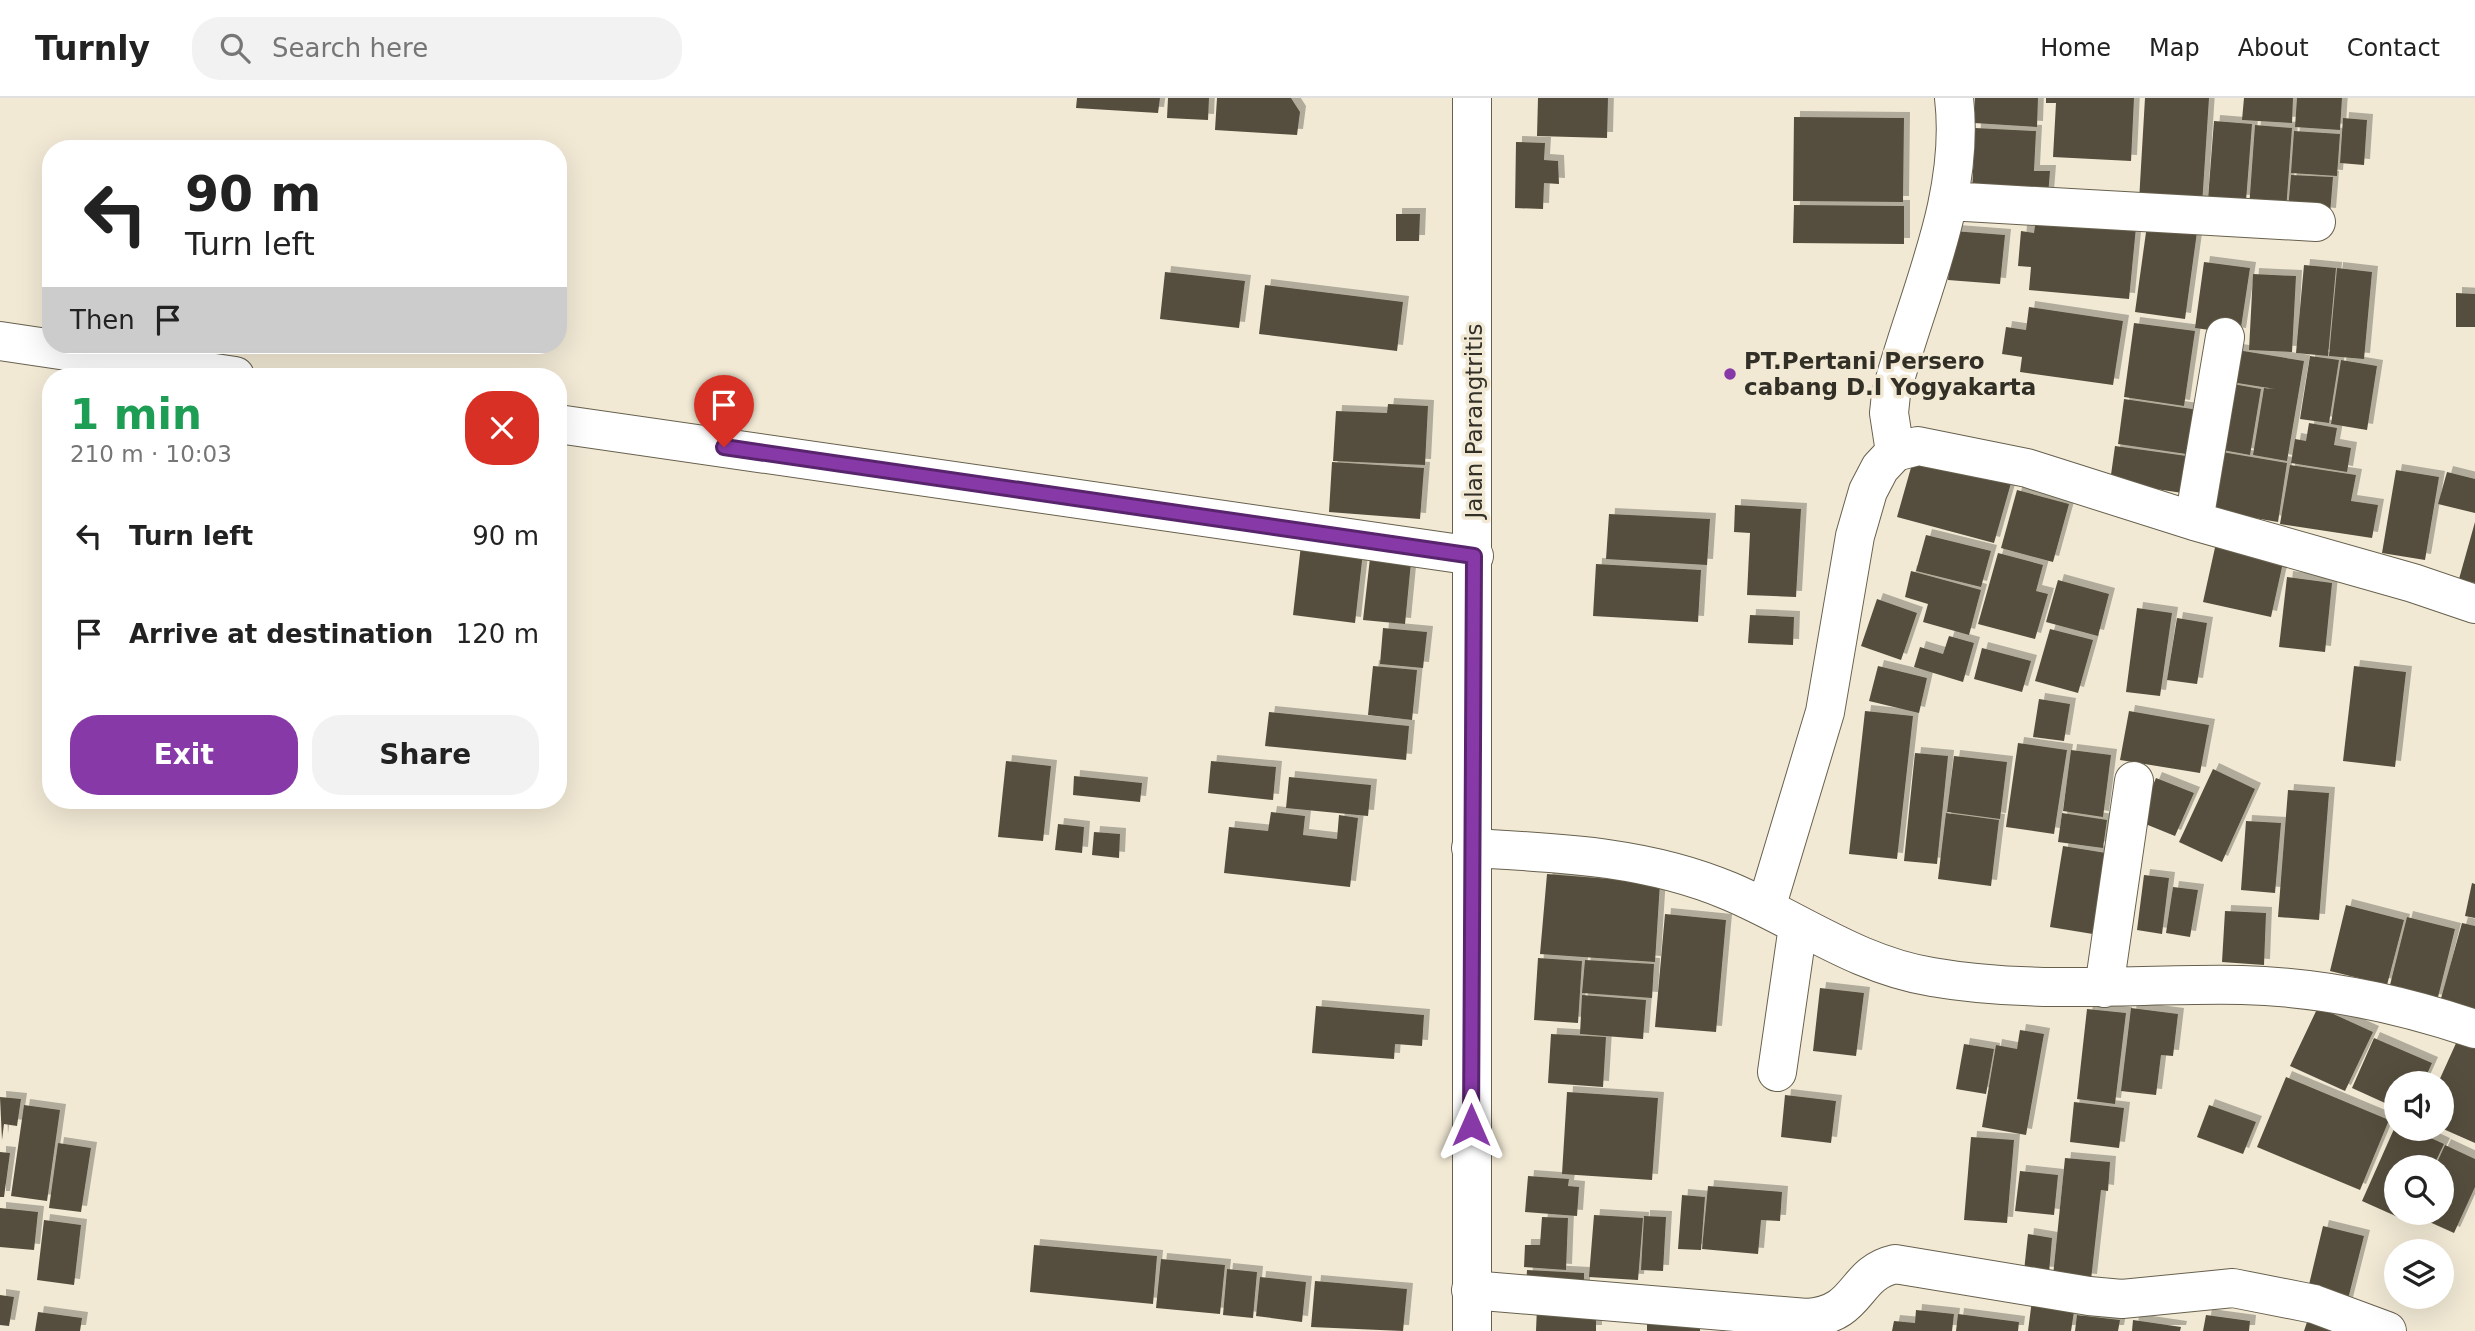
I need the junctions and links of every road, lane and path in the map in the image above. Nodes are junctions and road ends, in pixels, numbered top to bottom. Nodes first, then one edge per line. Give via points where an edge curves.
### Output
1 (1472, 98) edge
2 (1954, 98) edge
3 (1948, 201) junction
4 (2315, 222) dead end
5 (2225, 337) dead end
6 (0, 341) edge
7 (42, 347) edge
8 (87, 354) edge
9 (181, 368) edge
10 (567, 425) edge
11 (1895, 452) junction
12 (2194, 521) junction
13 (1474, 556) junction
14 (2475, 604) edge
15 (2134, 781) dead end
16 (1471, 848) junction
17 (1782, 917) junction
18 (2104, 988) junction
19 (2475, 1029) edge
20 (1777, 1072) dead end
21 (1471, 1290) junction
22 (1472, 1331) edge
23 (2387, 1331) edge

1 - 13 street, Jalan Parangtritis
2 - 3 street via 1956,159
3 - 4 street
3 - 11 street via 1891,394
5 - 12 street
6 - 7 street
8 - 9 street
10 - 13 street
11 - 12 street via 1918,446 2027,468
11 - 17 street via 1868,491 1854,536 1825,712
12 - 14 street
13 - 16 street, Jalan Parangtritis
15 - 18 street
16 - 17 street via 1602,856 1656,866 1728,891
16 - 21 street, Jalan Parangtritis
17 - 18 street via 1856,956 1928,977 1979,985
17 - 20 street
18 - 19 street via 2245,985 2294,989 2344,995
21 - 22 street, Jalan Parangtritis
21 - 23 street via 1827,1317 1840,1310 1875,1271 1895,1264 2111,1298 2233,1288 2314,1304

